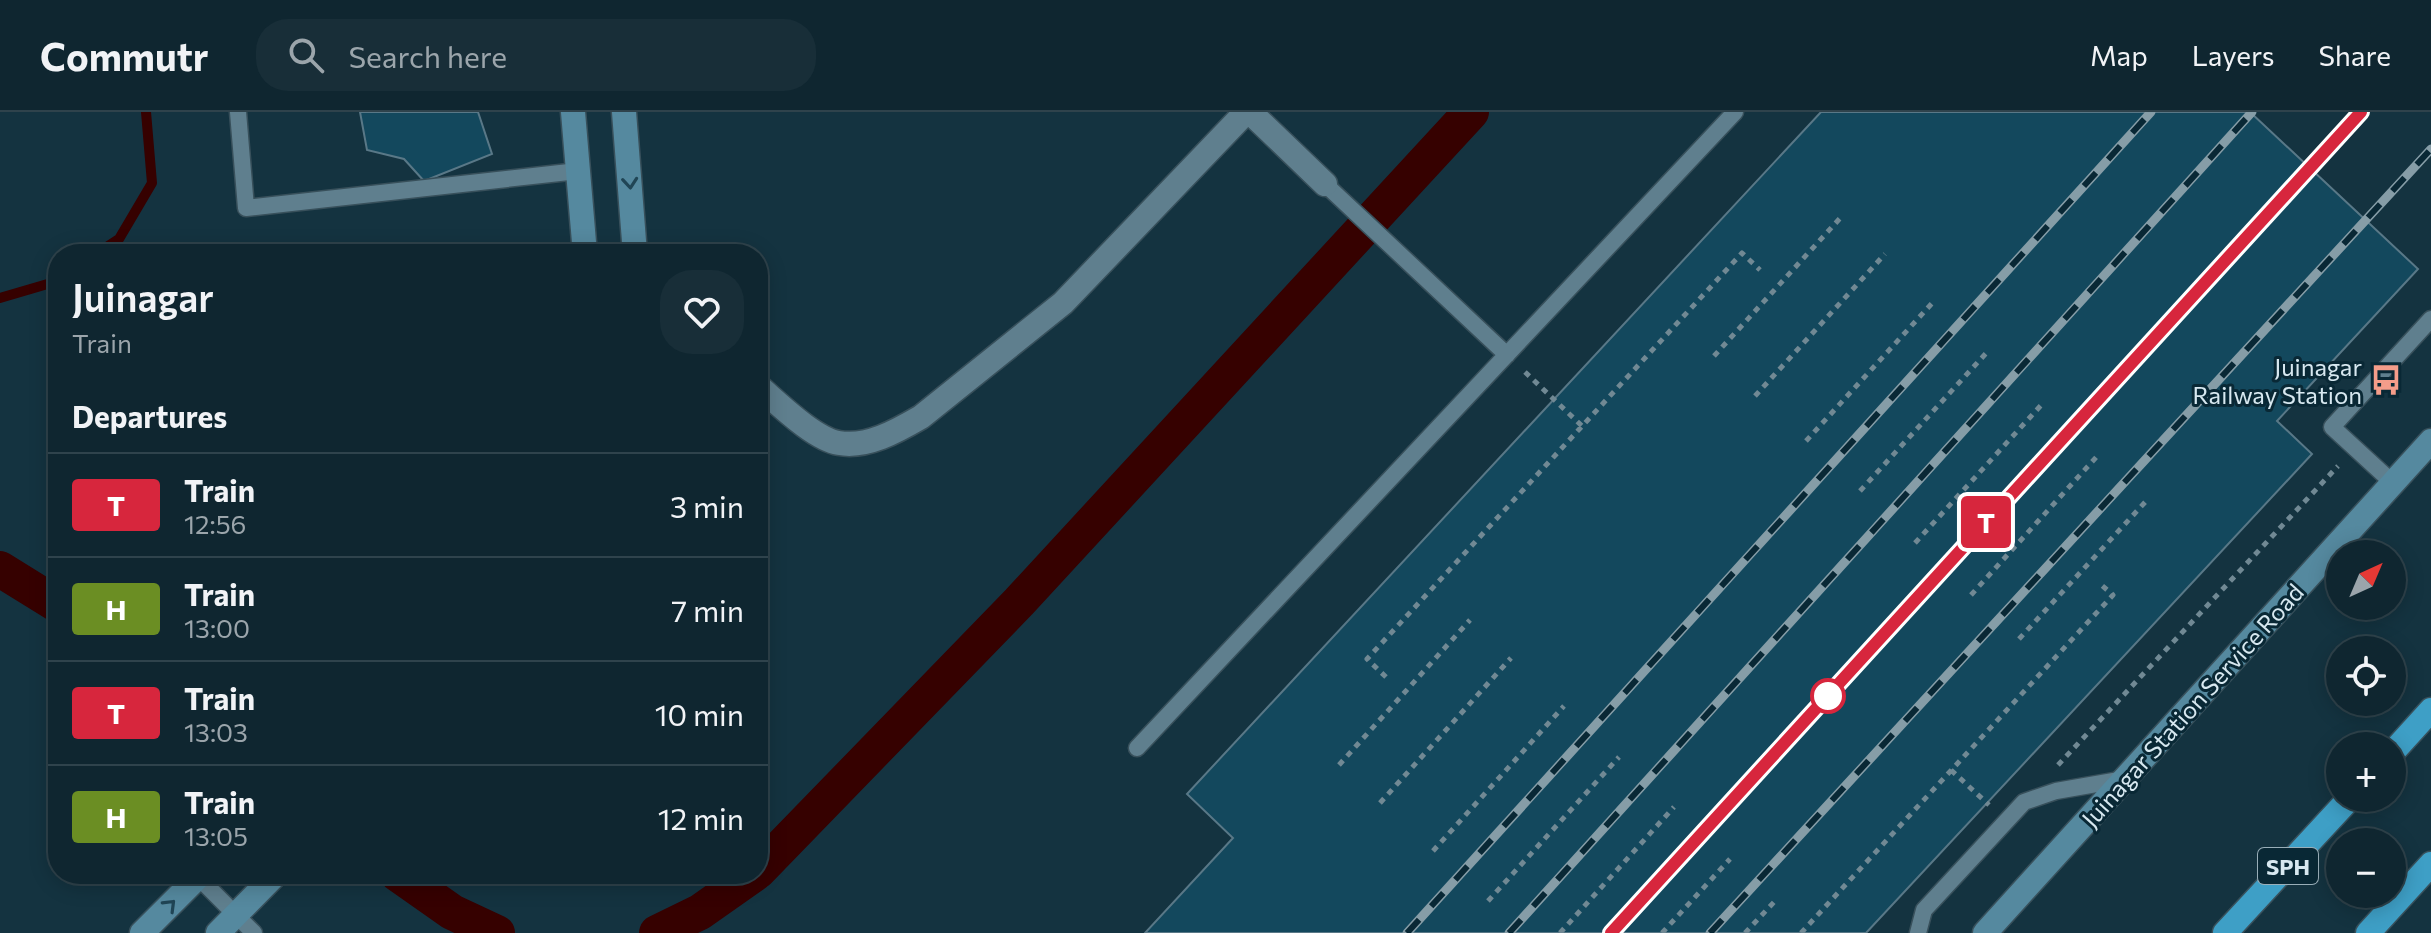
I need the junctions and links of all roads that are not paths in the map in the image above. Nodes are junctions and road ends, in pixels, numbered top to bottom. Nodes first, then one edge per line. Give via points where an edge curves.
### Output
1 (238, 112) edge
2 (573, 112) edge
3 (624, 112) edge
4 (1248, 112) edge
5 (1735, 112) edge
6 (578, 171) junction
7 (1325, 184) joint
8 (584, 244) edge
9 (634, 244) edge
10 (2431, 319) edge
11 (1507, 355) junction
12 (768, 394) edge
13 (2431, 441) edge
14 (2393, 483) junction
15 (2431, 710) edge
16 (2406, 738) edge
17 (1137, 748) dead end
18 (2125, 779) junction
19 (2337, 812) edge
20 (2431, 864) edge
21 (191, 884) edge
22 (207, 884) edge
23 (266, 884) edge
24 (236, 915) junction
25 (142, 933) edge
26 (218, 933) edge
27 (254, 933) edge
28 (1918, 933) edge
29 (1985, 933) edge
30 (2225, 933) edge
31 (2368, 933) edge

1 - 6 lane via 246,208
2 - 6 street
3 -> 9 street
4 - 7 street
4 - 12 street via 1063,303 896,432 838,443
5 - 11 lane
6 - 8 street
7 - 11 lane
10 - 14 lane via 2332,427
11 - 17 lane
13 - 14 street, Juinagar Station Service Road
14 - 18 street, Juinagar Station Service Road
15 - 16 highway
18 - 28 lane via 2024,802 1924,910
18 - 29 street, Juinagar Station Service Road
19 - 30 highway, SPH
20 - 31 highway
25 -> 21 street
22 - 24 lane
23 - 24 street
24 - 26 street
24 - 27 lane

